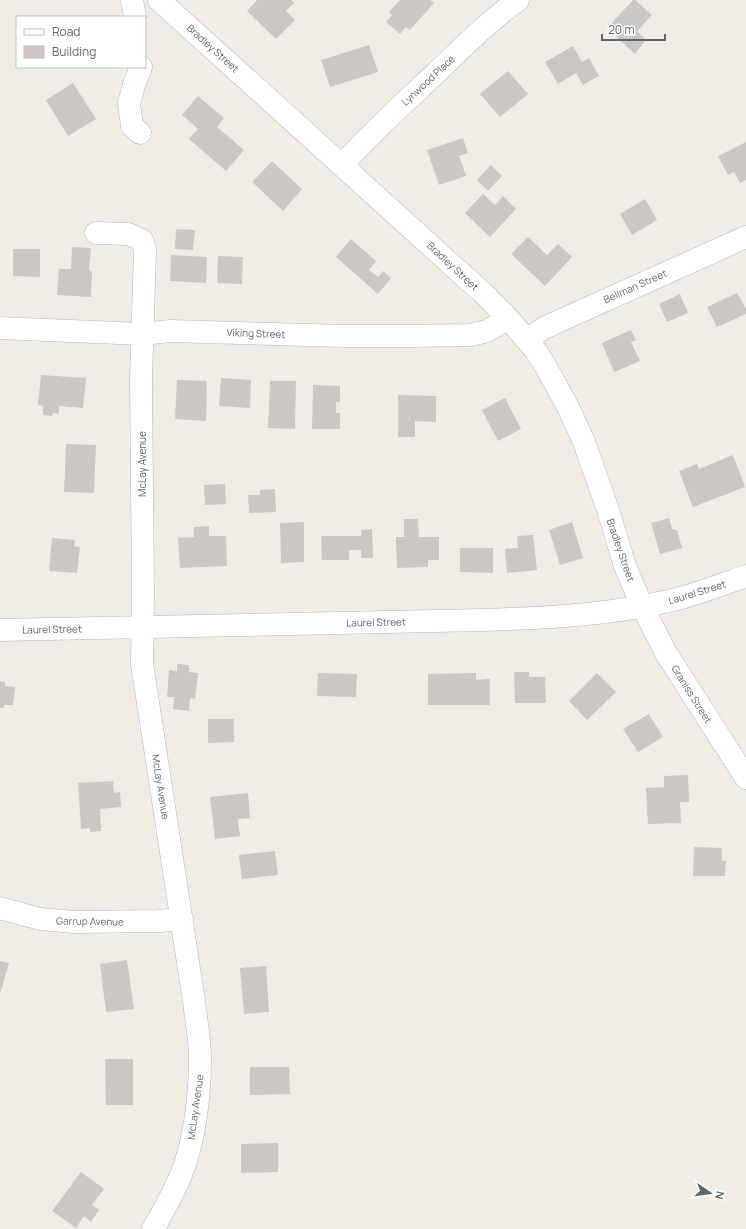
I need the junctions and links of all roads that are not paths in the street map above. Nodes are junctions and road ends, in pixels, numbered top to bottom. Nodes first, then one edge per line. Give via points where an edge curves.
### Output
1 (132, 0) edge
2 (159, 0) edge
3 (518, 0) edge
4 (134, 16) edge
5 (140, 68) edge
6 (140, 133) dead end
7 (342, 165) junction
8 (96, 233) dead end
9 (746, 237) edge
10 (508, 318) junction
11 (0, 328) edge
12 (142, 334) junction
13 (527, 340) junction
14 (746, 576) edge
15 (642, 606) junction
16 (142, 627) junction
17 (0, 630) edge
18 (746, 778) edge
19 (0, 908) edge
20 (182, 919) junction
21 (153, 1229) edge

1 - 4 street
2 - 7 street, Bradley Street
3 - 7 street, Lynwood Place via 469,41
5 - 6 street via 129,103 132,126
7 - 10 street, Bradley Street
8 - 12 street, McLay Avenue via 128,234 142,240 145,250
9 - 13 street, Bellman Street via 544,328
10 - 12 street, Viking Street via 488,331 471,335 346,336 171,331
10 - 13 street, Bradley Street
11 - 12 street, Viking Street
12 - 16 street, McLay Avenue
13 - 15 street, Bradley Street via 546,367 584,442 625,566
14 - 15 street, Laurel Street via 678,599
15 - 16 street, Laurel Street via 538,618
15 - 18 street, Graniss Street via 666,653
16 - 17 street, Laurel Street
16 - 20 street, McLay Avenue via 142,664
19 - 20 street, Garrup Avenue via 40,918 75,922
20 - 21 street, McLay Avenue via 200,1056 200,1088 193,1134 181,1174

